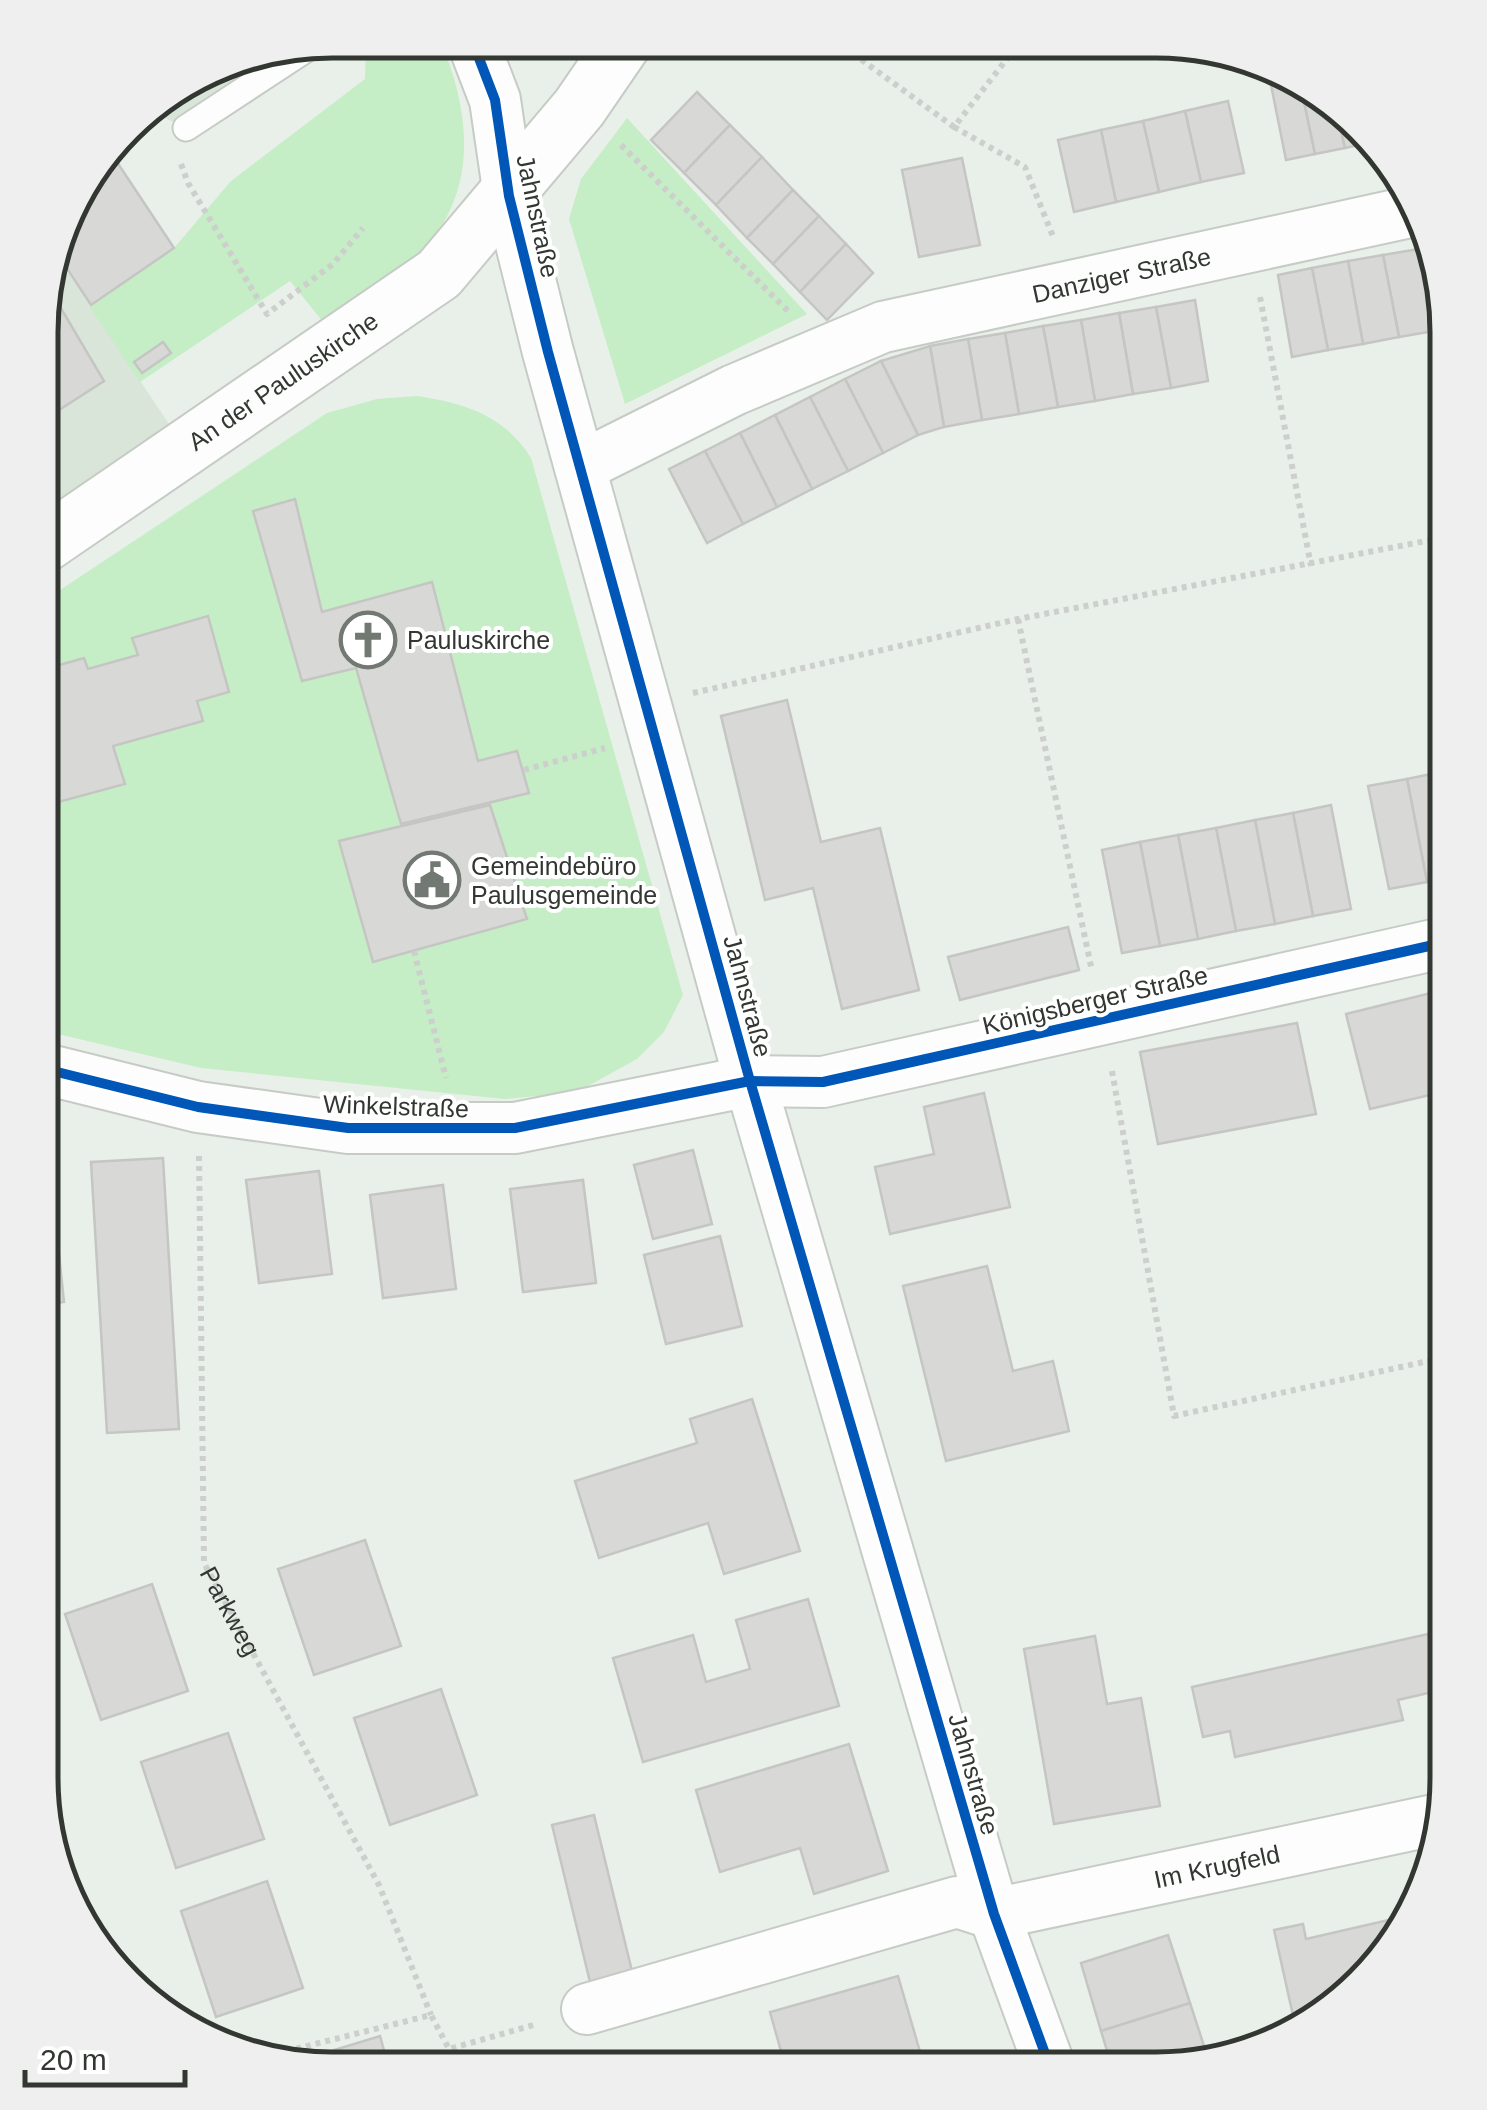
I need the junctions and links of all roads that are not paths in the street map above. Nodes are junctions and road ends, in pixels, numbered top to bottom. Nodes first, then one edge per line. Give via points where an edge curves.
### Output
1 (479, 58) edge
2 (612, 58) edge
3 (288, 62) edge
4 (186, 128) road end
5 (508, 196) junction
6 (1402, 214) edge
7 (580, 467) junction
8 (58, 535) edge
9 (1430, 946) edge
10 (58, 1072) edge
11 (750, 1081) junction
12 (1425, 1822) edge
13 (994, 1914) junction
14 (587, 2010) road end
15 (1045, 2052) edge

1 - 5 street, Jahnstraße via 495,100
2 - 5 street, An der Pauluskirche
3 - 4 lane
5 - 7 street, Jahnstraße
5 - 8 street, An der Pauluskirche via 415,294
6 - 7 street, Danziger Straße via 882,328 826,348
7 - 11 street, Jahnstraße
9 - 11 street, Königsberger Straße via 823,1082
10 - 11 street, Winkelstraße via 198,1107 348,1128 516,1128
11 - 13 street, Jahnstraße
12 - 13 street, Im Krugfeld
13 - 14 street via 957,1902
13 - 15 street, Jahnstraße

